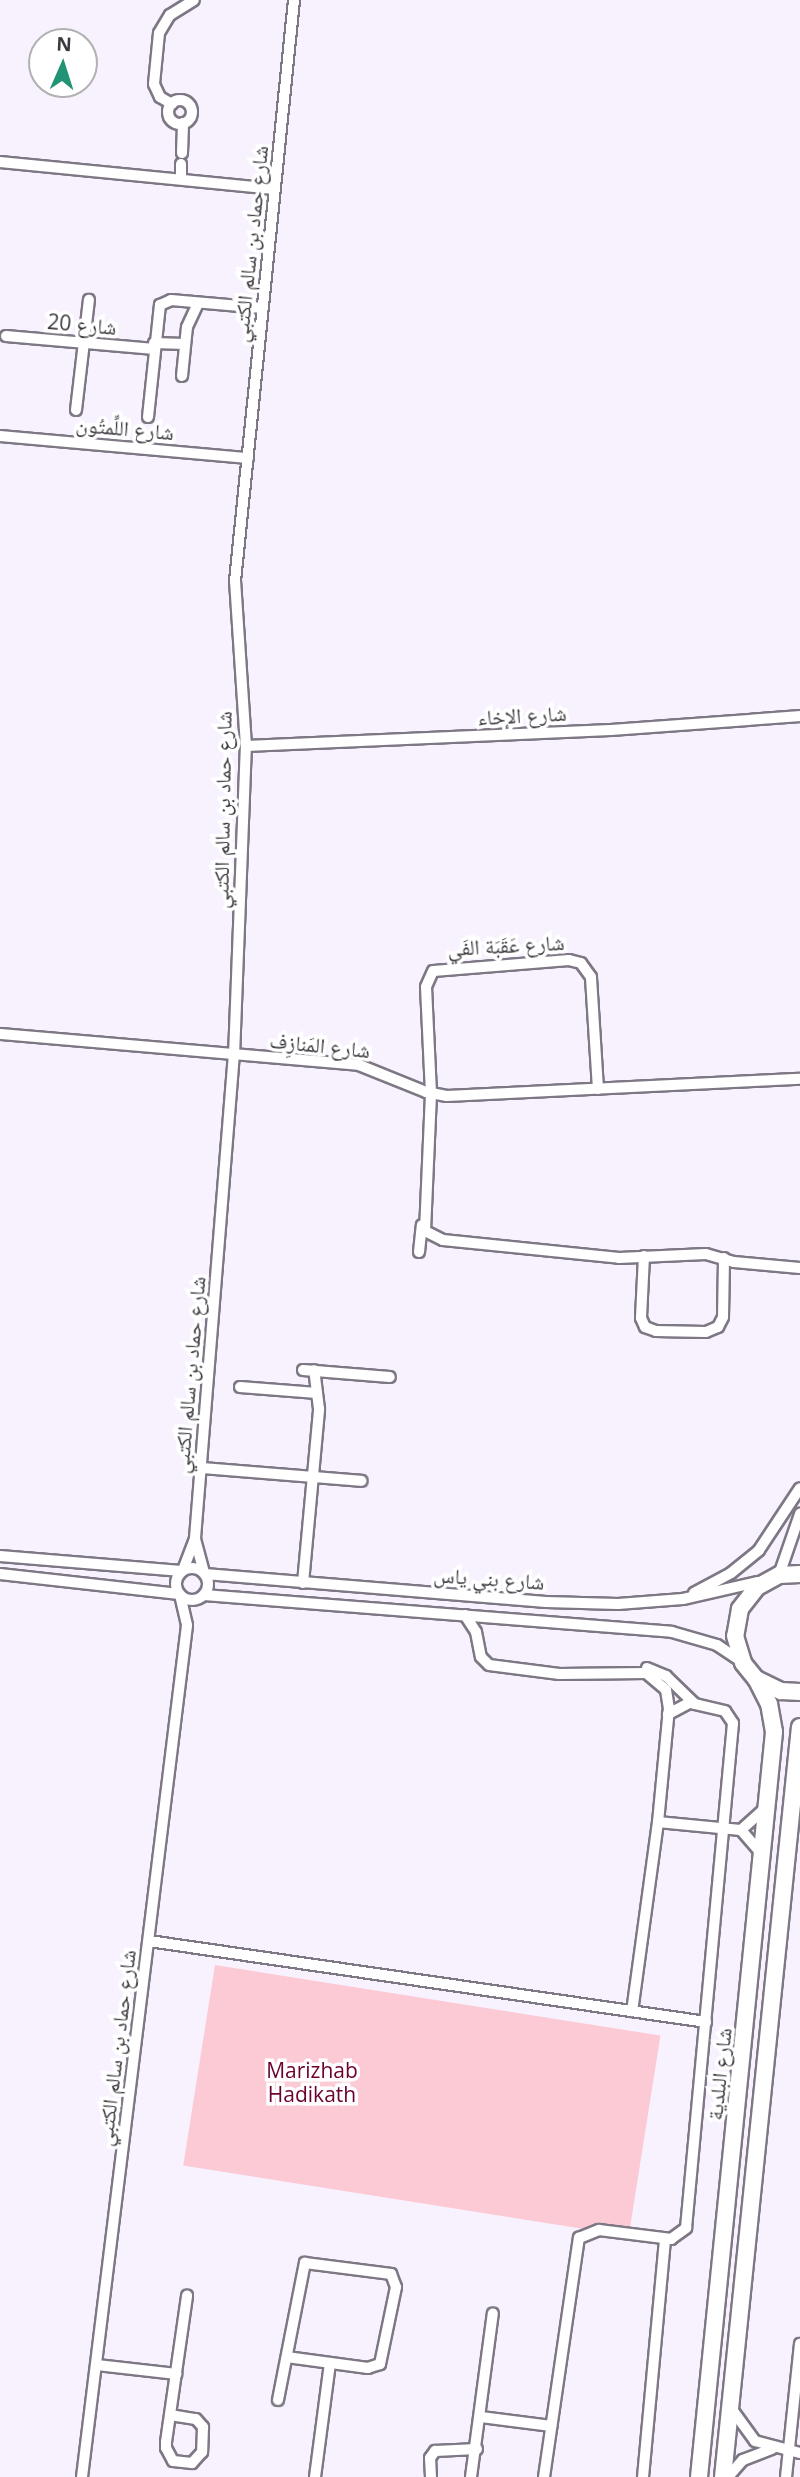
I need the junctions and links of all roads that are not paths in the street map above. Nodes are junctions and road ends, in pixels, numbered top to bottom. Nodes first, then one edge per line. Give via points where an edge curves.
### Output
1 (194, 0) edge
2 (294, 0) edge
3 (172, 104) junction
4 (183, 124) junction
5 (0, 162) edge
6 (0, 167) edge
7 (181, 180) junction
8 (275, 189) junction
9 (89, 300) dead end
10 (198, 303) junction
11 (263, 309) junction
12 (6, 336) dead end
13 (84, 343) junction
14 (185, 344) junction
15 (154, 346) junction
16 (182, 376) dead end
17 (76, 410) dead end
18 (148, 418) dead end
19 (0, 436) edge
20 (247, 458) junction
21 (800, 716) edge
22 (246, 746) junction
23 (0, 1034) edge
24 (234, 1056) junction
25 (800, 1079) edge
26 (598, 1089) junction
27 (431, 1094) junction
28 (422, 1224) junction
29 (419, 1252) dead end
30 (644, 1255) junction
31 (724, 1258) junction
32 (800, 1268) edge
33 (390, 1377) dead end
34 (240, 1387) dead end
35 (317, 1393) junction
36 (201, 1468) junction
37 (313, 1478) junction
38 (360, 1481) dead end
39 (800, 1488) edge
40 (800, 1514) edge
41 (195, 1538) junction
42 (0, 1556) edge
43 (182, 1571) junction
44 (205, 1573) junction
45 (0, 1574) edge
46 (800, 1574) edge
47 (774, 1577) junction
48 (303, 1583) junction
49 (180, 1594) junction
50 (203, 1596) junction
51 (684, 1599) junction
52 (465, 1615) junction
53 (494, 1618) junction
54 (187, 1625) junction
55 (478, 1638) junction
56 (743, 1663) junction
57 (626, 1671) junction
58 (756, 1679) junction
59 (800, 1692) edge
60 (695, 1704) junction
61 (668, 1714) junction
62 (800, 1727) edge
63 (767, 1804) junction
64 (658, 1822) junction
65 (726, 1829) junction
66 (741, 1830) junction
67 (762, 1857) junction
68 (149, 1941) junction
69 (632, 2011) junction
70 (706, 2022) junction
71 (665, 2239) junction
72 (187, 2296) dead end
73 (493, 2313) dead end
74 (800, 2344) edge
75 (287, 2357) junction
76 (330, 2363) junction
77 (97, 2365) junction
78 (176, 2374) junction
79 (278, 2400) dead end
80 (730, 2404) junction
81 (170, 2416) junction
82 (481, 2417) junction
83 (551, 2427) junction
84 (477, 2449) junction
85 (773, 2449) junction
86 (788, 2452) junction
87 (800, 2453) edge
88 (82, 2477) edge
89 (315, 2477) edge
90 (431, 2477) edge
91 (471, 2477) edge
92 (544, 2477) edge
93 (643, 2477) edge
94 (699, 2477) edge
95 (725, 2477) edge
96 (786, 2477) edge

1 - 3 street via 170,15 159,33 154,84 160,97
2 - 8 street, شارع حماد بن سالم الكتبي
3 - 4 street via 170,118
3 - 4 street via 183,101 189,105 191,116
4 - 7 street
5 - 6 street
5 - 7 street
7 - 8 street
8 - 11 street, شارع حماد بن سالم الكتبي
9 - 13 street
10 - 11 street
10 - 14 street
10 - 15 street via 171,300 160,305
11 - 20 street, شارع حماد بن سالم الكتبي
12 - 13 street, شارع 20
13 - 15 street, شارع 20
13 - 17 street
14 - 15 street, شارع 20
14 - 16 street
15 - 18 street
19 - 20 street, شارع اللِّمتُون
20 - 22 street, شارع حماد بن سالم الكتبي via 235,600
21 - 22 street, شارع الإخاء via 625,729
22 - 24 street, شارع حماد بن سالم الكتبي
23 - 24 street, شارع المَنازِف
24 - 27 street, شارع المَنازِف via 359,1065
24 - 36 street, شارع حماد بن سالم الكتبي
25 - 26 street, شارع المَنازِف
26 - 27 street, شارع المَنازِف
26 - 27 street, شارع عَقَبَة الفَي via 591,977 585,966 569,960 433,971 426,987
27 - 28 street, شارع عَقَبَة الفَي
28 - 29 street, شارع عَقَبَة الفَي
28 - 30 street via 429,1236 443,1240 619,1258
30 - 31 street
30 - 31 street via 641,1318 645,1327 656,1331 706,1332 718,1327 723,1317
31 - 32 street
33 - 35 street via 309,1370
34 - 35 street
35 - 37 street
36 - 37 street
36 - 41 street, شارع حماد بن سالم الكتبي
37 - 38 street
37 - 48 street
39 - 51 street via 759,1550 732,1573
40 - 47 street via 791,1551
41 - 43 street, شارع حماد بن سالم الكتبي
41 - 44 street, شارع حماد بن سالم الكتبي
42 - 43 street
43 - 44 street via 194,1567
43 - 49 street via 176,1584
44 - 48 street, شارع بني ياس
44 - 50 street via 209,1585
45 - 49 street
46 - 47 main road
47 - 51 street, شارع بني ياس
47 - 56 main road via 747,1597 736,1622
48 - 51 street, شارع بني ياس via 546,1602
49 - 50 street via 193,1600
49 - 54 street, شارع حماد بن سالم الكتبي
50 - 52 street, شارع بني ياس
50 - 54 street, شارع حماد بن سالم الكتبي
52 - 53 street, شارع بني ياس
52 - 55 street
53 - 55 street
53 - 56 street, شارع بني ياس via 685,1634 717,1645
54 - 68 street, شارع حماد بن سالم الكتبي
55 - 57 street via 481,1657 502,1669 559,1674
56 - 58 main road
57 - 60 street via 639,1667 660,1672
57 - 61 street via 646,1673 663,1683
58 - 59 main road via 781,1691
58 - 63 main road, شارع البلدية via 773,1718
60 - 61 street via 683,1704
60 - 65 street via 725,1711 733,1723
61 - 64 street
62 - 80 main road, شارع البلدية
63 - 66 street
63 - 67 main road, شارع البلدية
64 - 65 street
64 - 69 street
65 - 66 street
65 - 70 street
66 - 67 street
67 - 94 main road, شارع البلدية
68 - 69 street
68 - 77 street, شارع حماد بن سالم الكتبي
69 - 70 street
70 - 71 street via 685,2228 678,2237
71 - 83 street via 599,2230 579,2238
71 - 93 street
72 - 78 street
73 - 82 street
74 - 86 street
75 - 76 street
75 - 76 street via 305,2263 388,2271 396,2287 383,2361 372,2368
75 - 79 street
76 - 89 street
77 - 78 street
77 - 88 street, شارع حماد بن سالم الكتبي
78 - 81 street
80 - 85 street via 747,2434
80 - 95 main road, شارع البلدية
81 - 81 street via 167,2452 178,2463 192,2463 202,2452 203,2427 196,2419
82 - 83 street
82 - 84 street
83 - 92 street
84 - 90 street via 435,2451 430,2458
84 - 91 street
85 - 86 street
85 - 95 street via 743,2460
86 - 87 street
86 - 96 street

